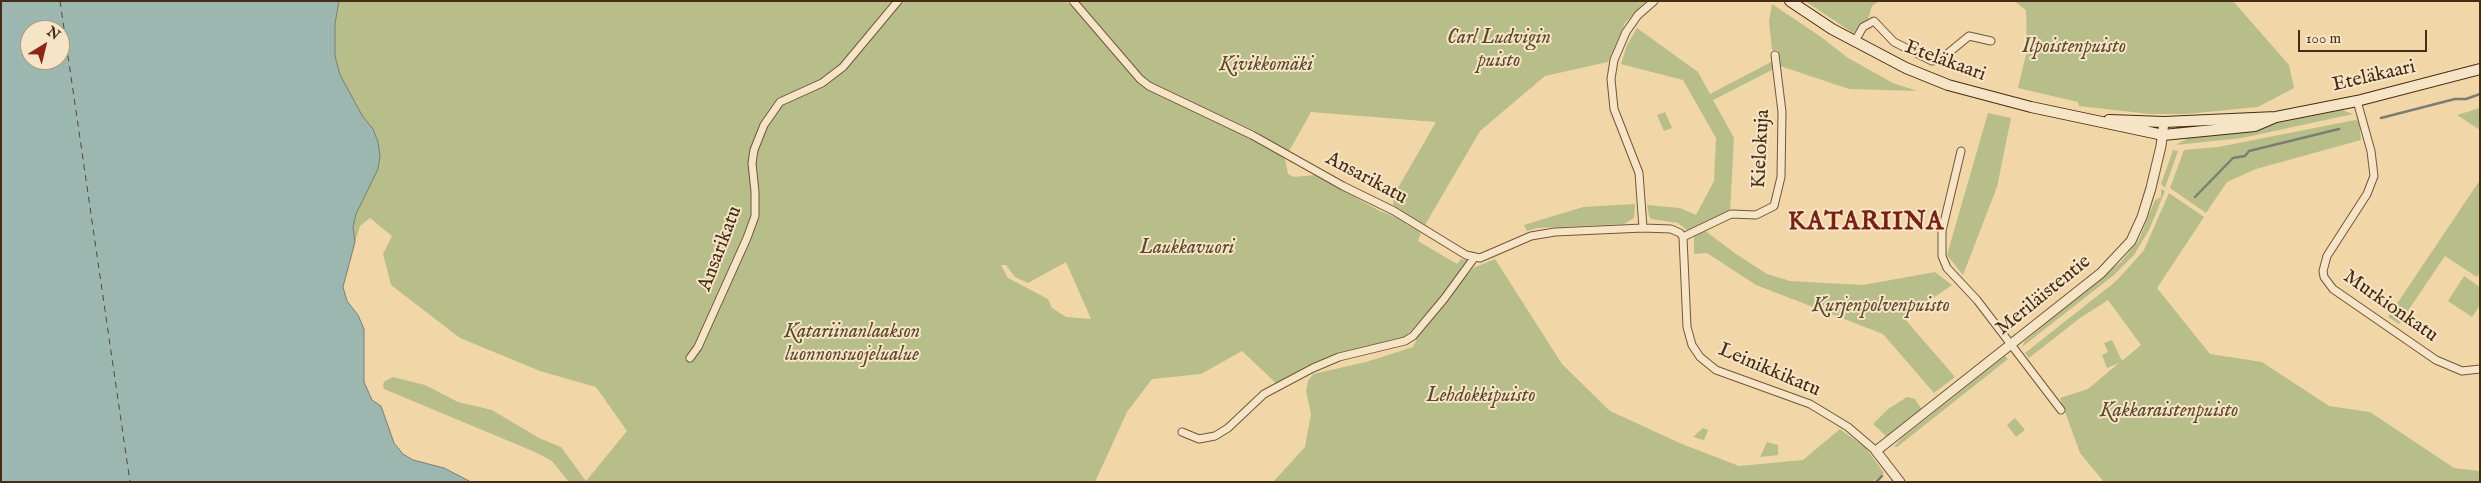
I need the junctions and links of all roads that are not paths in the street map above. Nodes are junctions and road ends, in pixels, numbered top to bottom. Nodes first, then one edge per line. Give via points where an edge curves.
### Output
1 (898, 1) edge
2 (1073, 1) edge
3 (1654, 1) edge
4 (1790, 1) edge
5 (1990, 40) dead end
6 (1855, 42) junction
7 (1775, 55) dead end
8 (2480, 70) edge
9 (2357, 101) junction
10 (2276, 117) junction
11 (2101, 121) junction
12 (2164, 122) junction
13 (2163, 135) junction
14 (1961, 152) dead end
15 (1643, 228) junction
16 (1682, 237) junction
17 (1474, 258) junction
18 (2012, 344) junction
19 (690, 358) dead end
20 (2480, 369) edge
21 (2061, 410) dead end
22 (1182, 432) dead end
23 (1876, 451) junction
24 (1900, 482) edge

1 - 19 street, Ansarikatu via 843,67 822,83 780,102 764,125 752,163 756,204 753,222 698,347
2 - 17 street, Ansarikatu via 1149,86 1252,135
3 - 15 street via 1626,32 1614,60 1611,79 1614,109 1639,174
4 - 6 main road, Eteläkaari
5 - 6 street via 1969,36 1941,58 1932,61 1894,42 1874,21 1863,27
6 - 11 main road, Eteläkaari via 1906,68 1956,88
7 - 16 street, Kielokuja via 1782,112 1781,177 1774,206 1756,215 1730,214
8 - 9 main road, Eteläkaari
9 - 10 main road, Eteläkaari
9 - 20 street, Murkionkatu via 2371,151 2374,176 2367,194 2328,256 2322,271 2324,277 2333,290 2436,360 2462,371
10 - 12 main road, Eteläkaari
10 - 13 main road, Eteläkaari via 2255,126
11 - 12 main road, Eteläkaari
11 - 13 main road, Eteläkaari
12 - 13 street, Meriläistentie
13 - 18 street, Meriläistentie via 2146,204 2138,228 2127,246 2101,273
14 - 18 street via 1942,231 1942,256 1947,268 1968,288
15 - 16 street via 1671,229
15 - 17 street via 1537,234 1488,256
16 - 23 street, Leinikkikatu via 1687,327 1692,345 1700,357 1716,370 1810,404 1848,427
17 - 22 street via 1444,299 1405,341 1339,357 1313,368 1264,394 1215,436 1199,438
18 - 21 street
18 - 23 street, Meriläistentie
23 - 24 street

